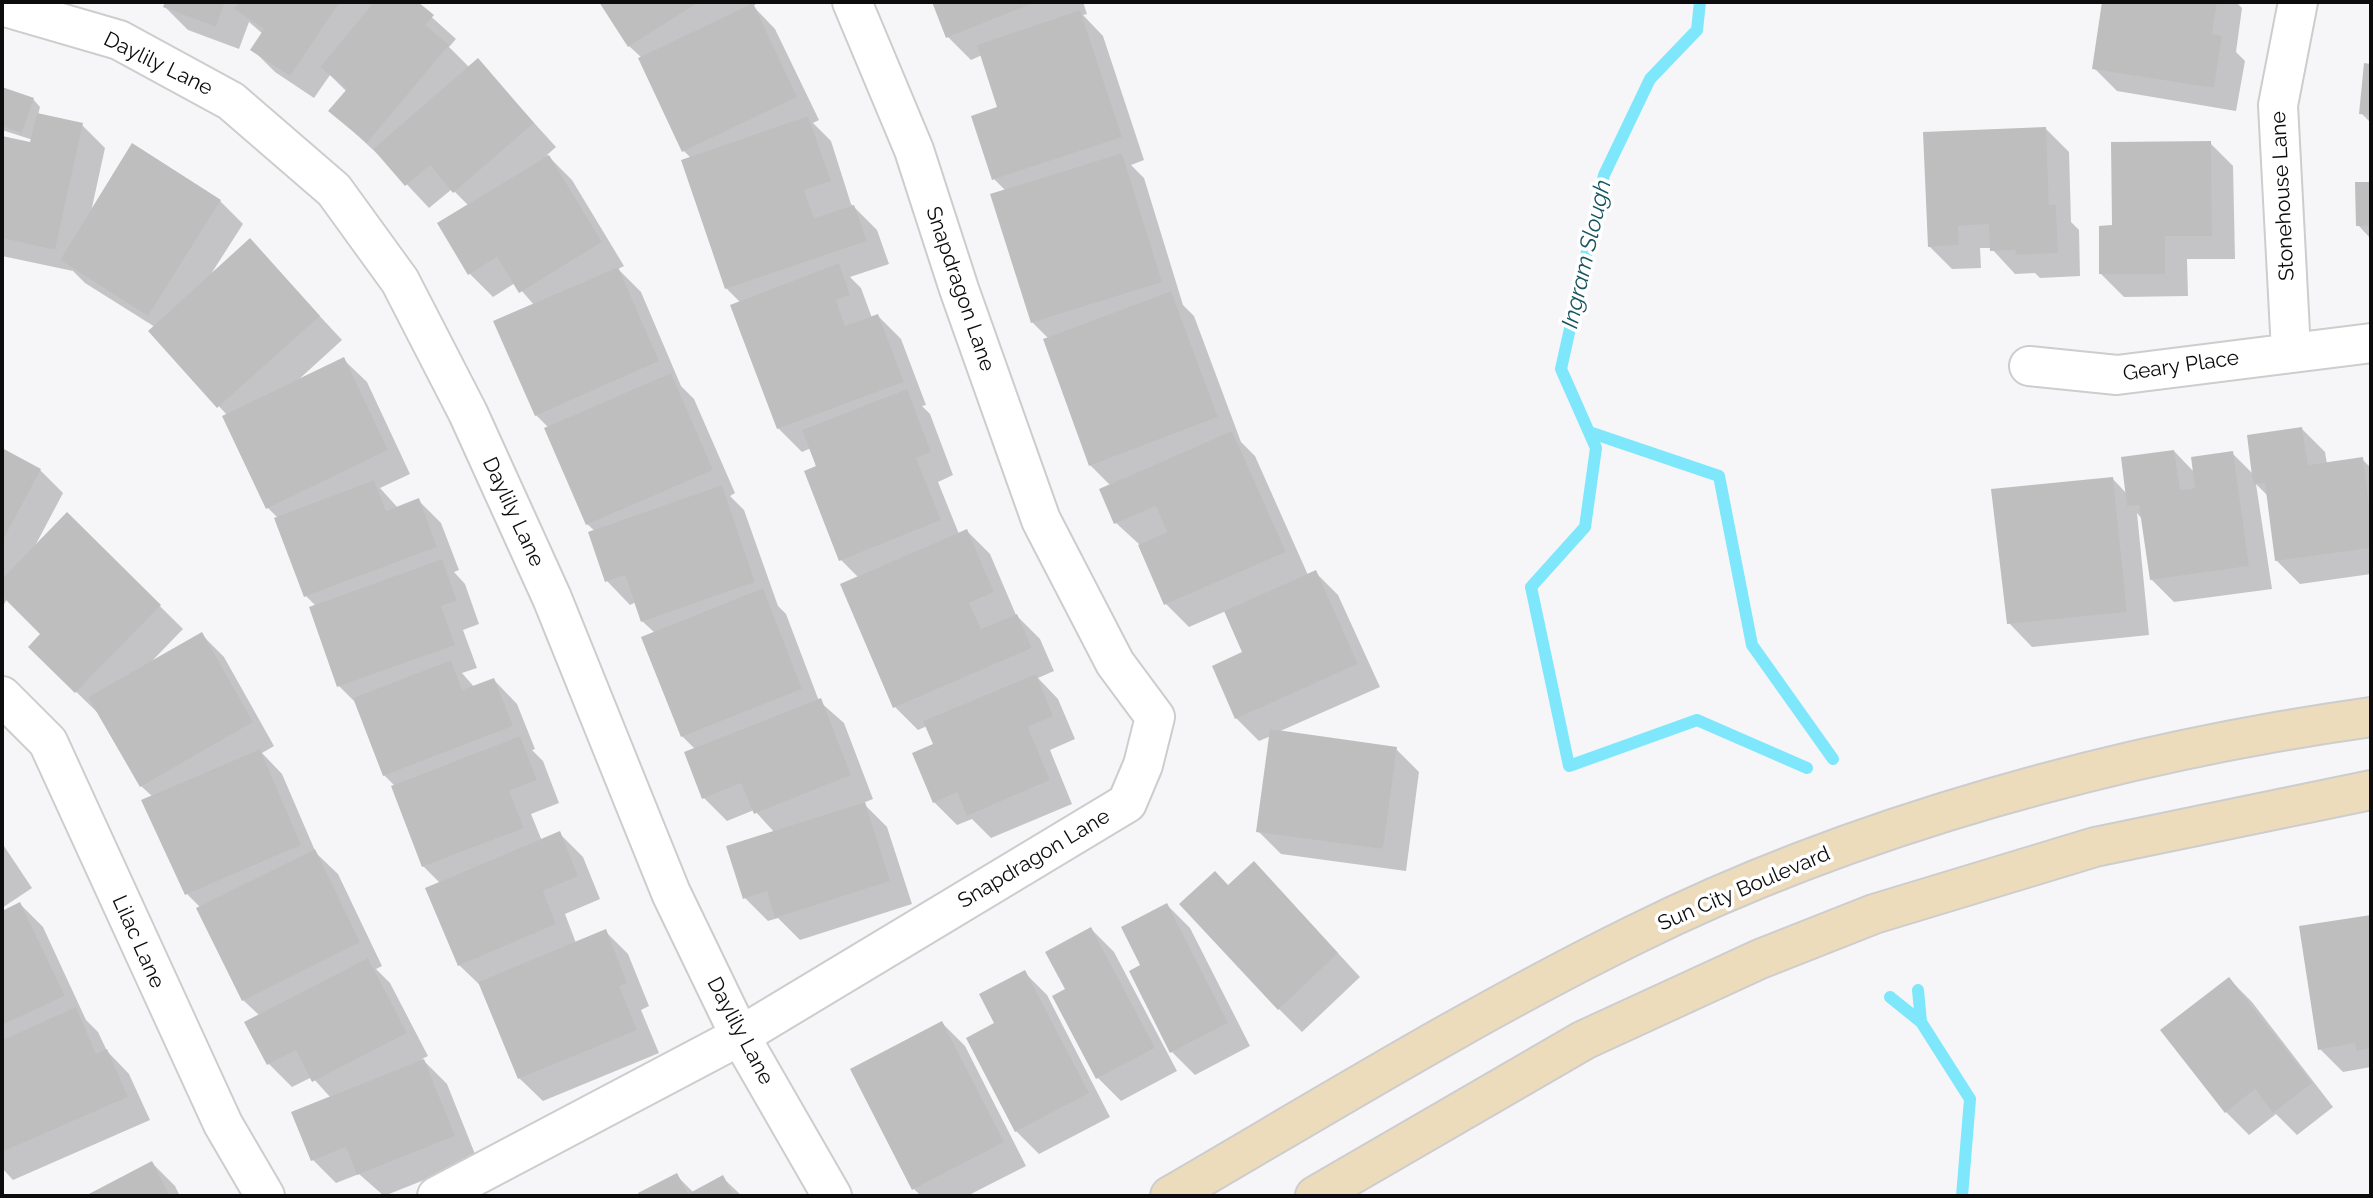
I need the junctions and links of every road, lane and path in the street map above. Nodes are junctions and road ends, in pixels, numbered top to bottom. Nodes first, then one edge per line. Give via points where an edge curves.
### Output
1 (852, 2) edge
2 (2298, 2) edge
3 (2, 6) edge
4 (2371, 343) edge
5 (2291, 351) junction
6 (2029, 366) dead end
7 (2, 696) edge
8 (2371, 717) edge
9 (2371, 790) edge
10 (740, 1036) junction
11 (265, 1196) edge
12 (437, 1196) edge
13 (832, 1196) edge
14 (1170, 1196) edge
15 (1315, 1196) edge

1 - 10 street, Snapdragon Lane via 914,150 1041,520 1115,663 1155,717 1127,803
2 - 5 street, Stonehouse Lane via 2278,105
3 - 10 street, Daylily Lane via 119,40 231,100 334,190 400,281 468,413 552,598 671,893
4 - 5 street, Geary Place
5 - 6 street, Geary Place via 2117,375
7 - 11 street, Lilac Lane via 48,742 217,1112
8 - 14 street, Sun City Boulevard via 2184,750 2080,775 1849,845 1736,890 1635,934 1559,974
9 - 15 street via 2095,847 1861,919 1747,964 1584,1040
10 - 12 street, Snapdragon Lane
10 - 13 street, Daylily Lane

